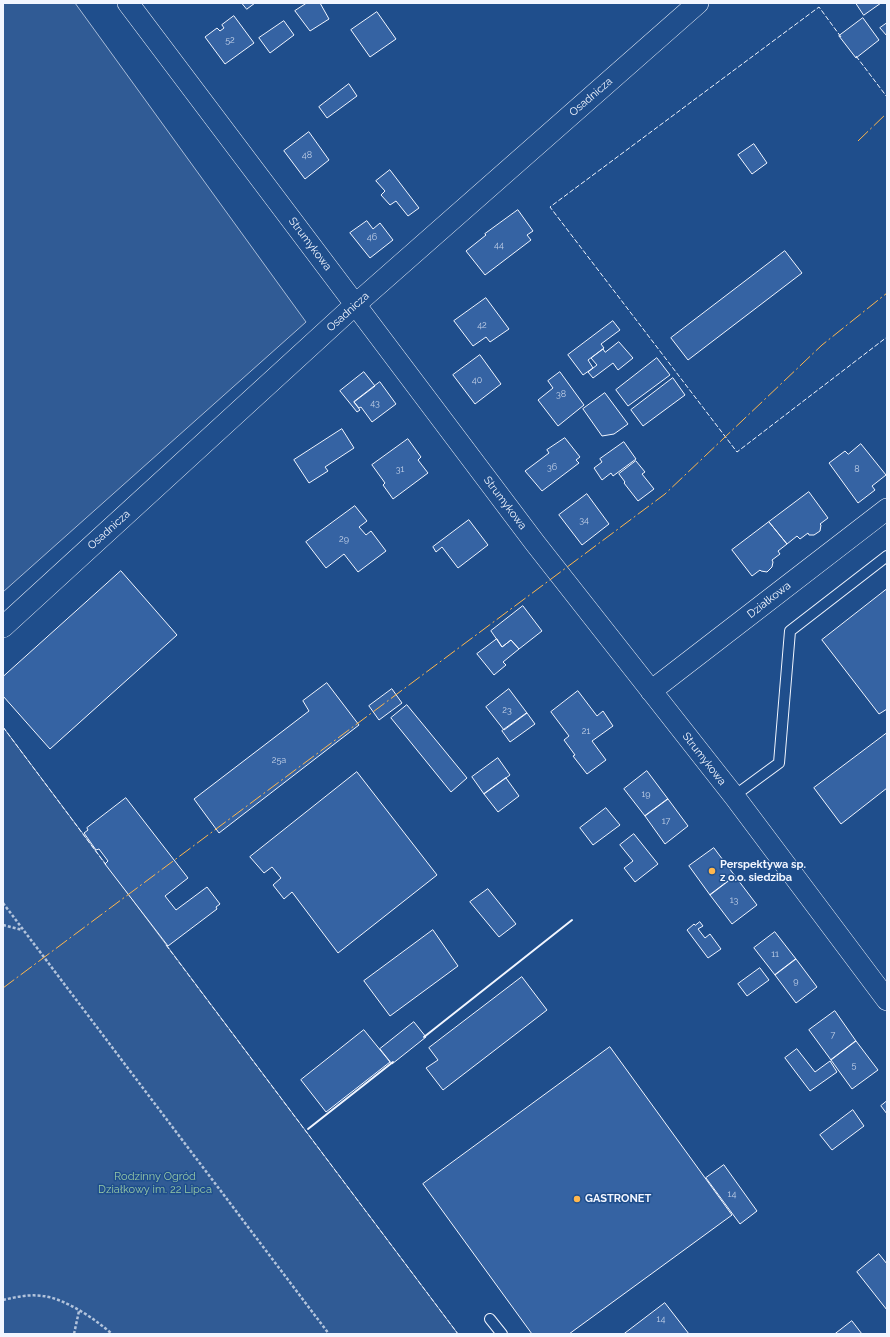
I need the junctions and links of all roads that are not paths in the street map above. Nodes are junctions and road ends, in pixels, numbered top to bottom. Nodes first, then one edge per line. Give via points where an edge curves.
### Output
1 (128, 3) edge
2 (698, 3) edge
3 (356, 304) junction
4 (887, 509) edge
5 (887, 556) edge
6 (3, 627) edge
7 (651, 691) junction
8 (734, 796) junction
9 (887, 1000) edge
10 (490, 1319) dead end
11 (502, 1334) edge

1 - 3 street, Strumykowa
2 - 3 street, Osadnicza
3 - 6 street, Osadnicza
3 - 7 street, Strumykowa via 535,544
4 - 7 street, Działkowa
5 - 8 lane via 790,631 779,763
7 - 8 street, Strumykowa
8 - 9 street, Strumykowa
10 - 11 lane

